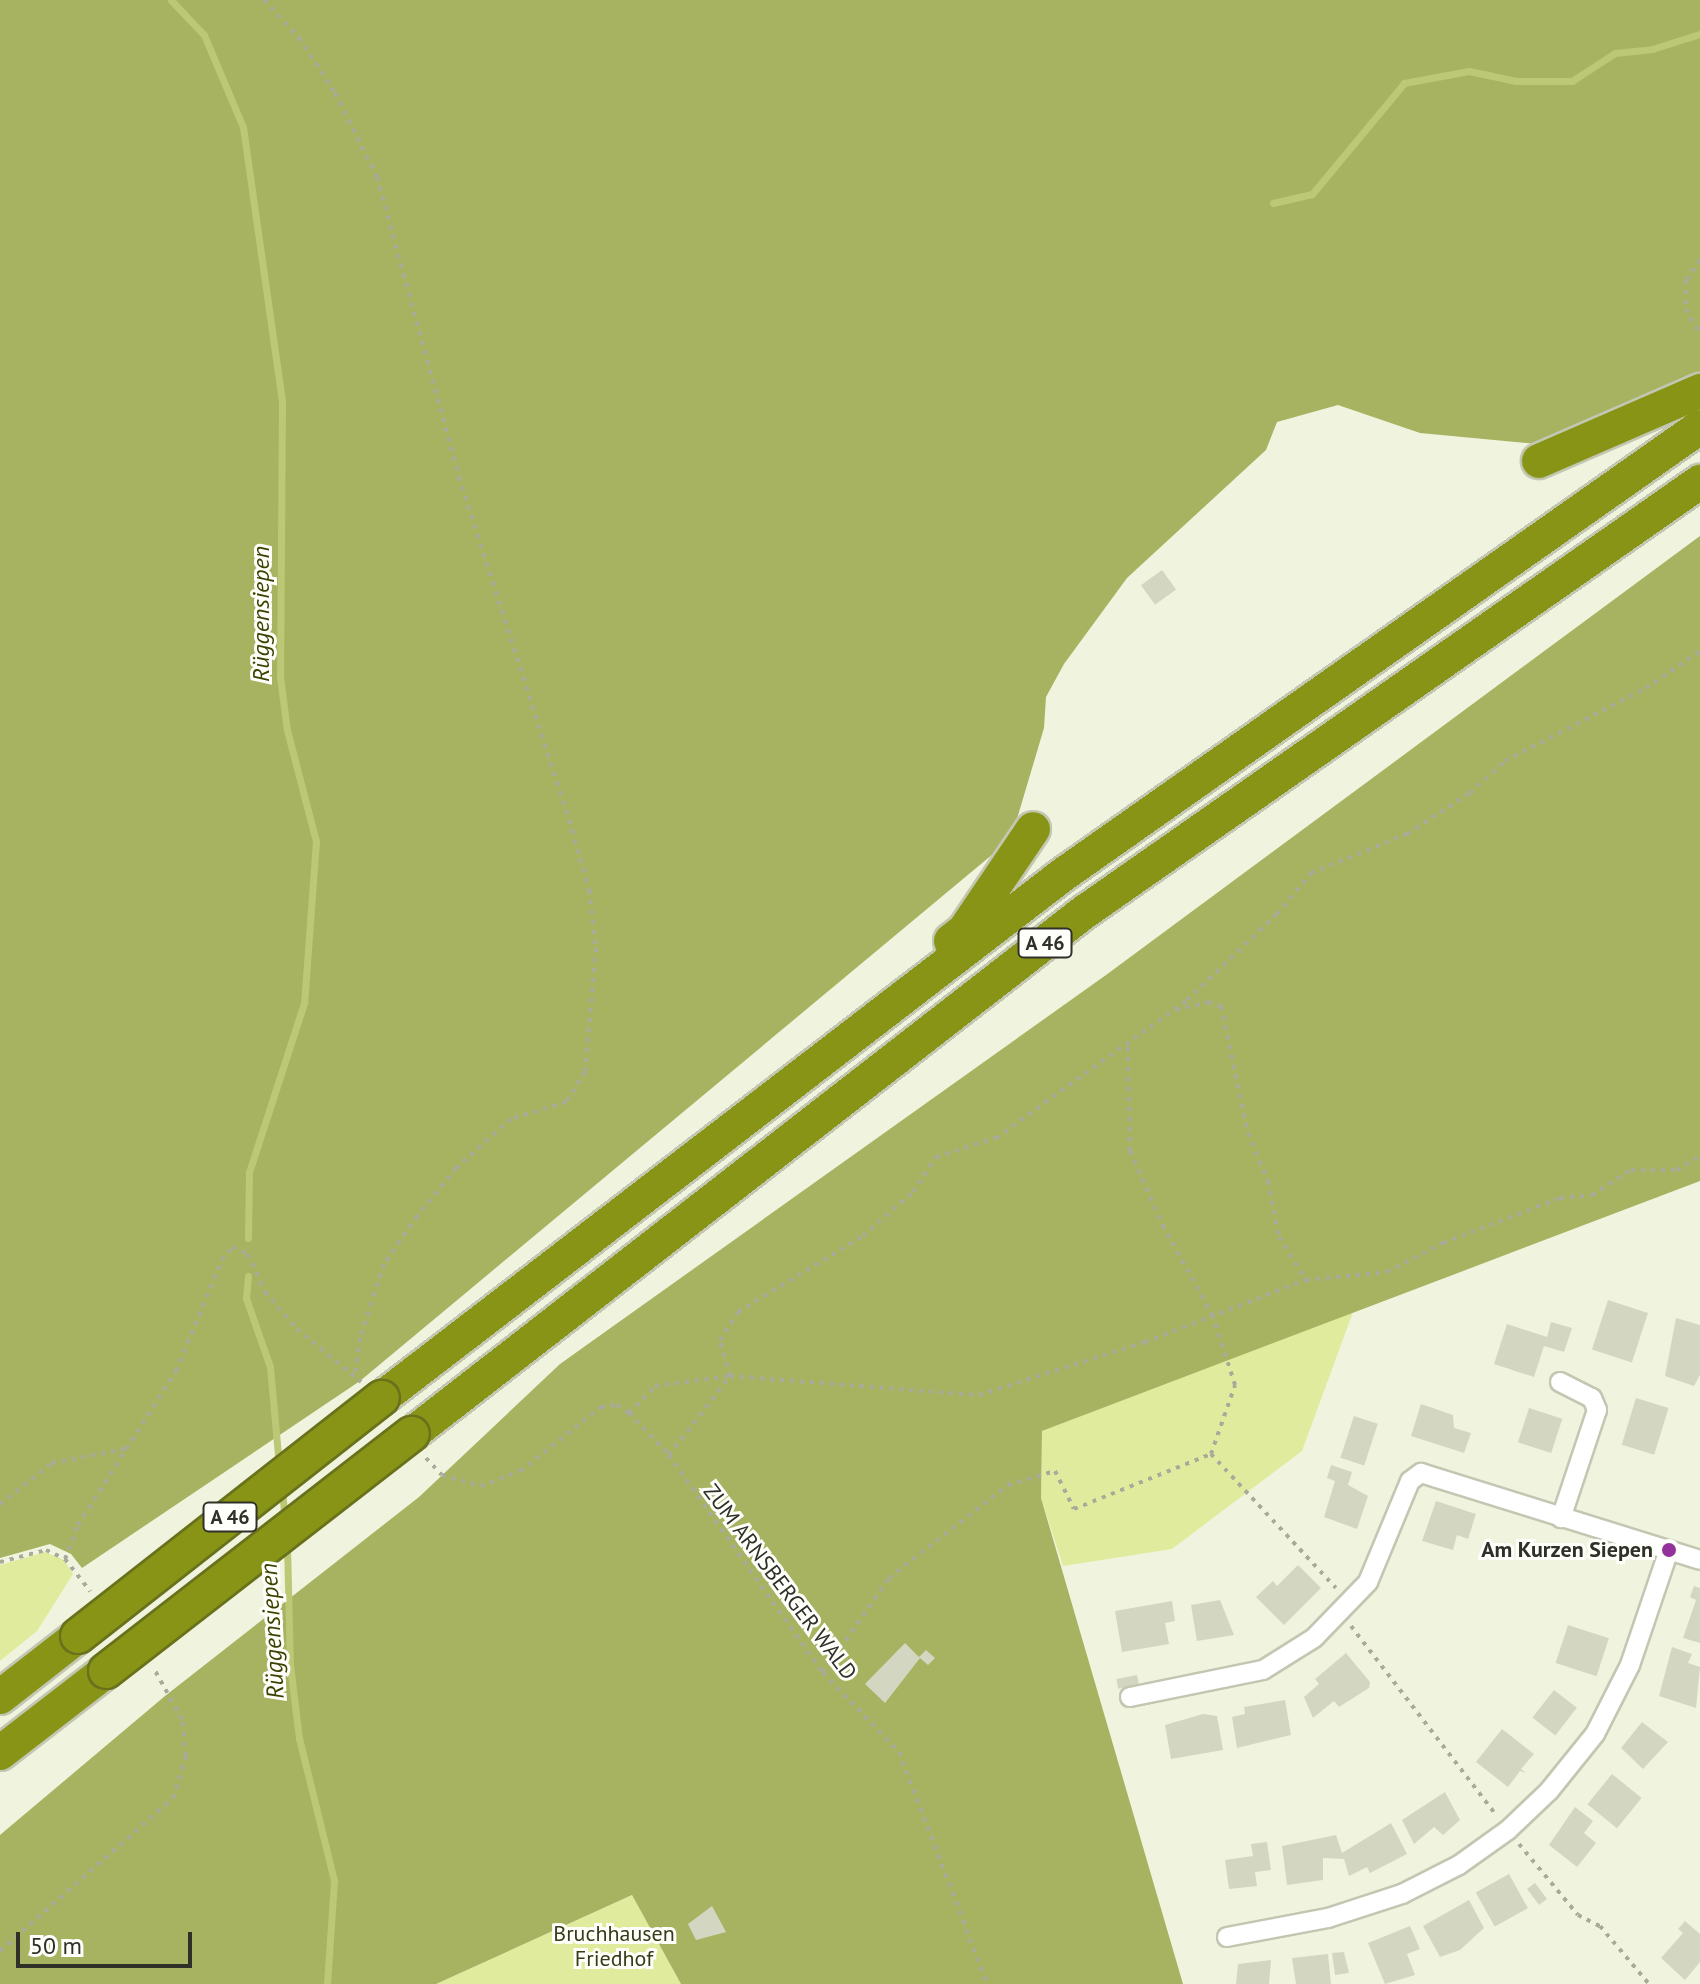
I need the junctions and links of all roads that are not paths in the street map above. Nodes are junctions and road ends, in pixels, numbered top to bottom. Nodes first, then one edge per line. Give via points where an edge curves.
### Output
1 (1700, 391) edge
2 (1700, 427) edge
3 (1539, 461) dead end
4 (1700, 482) edge
5 (1033, 829) dead end
6 (786, 1086) junction
7 (1560, 1382) dead end
8 (1561, 1518) junction
9 (1669, 1550) junction
10 (1700, 1560) edge
11 (0, 1697) edge
12 (1130, 1697) dead end
13 (0, 1753) edge
14 (1227, 1937) dead end

1 - 3 highway
2 - 6 highway, A 46 via 1064,874
4 - 13 highway, A 46, bridge via 1083,913
5 - 6 highway via 964,931 823,1040
6 - 11 highway, A 46, bridge
7 - 8 street via 1592,1398 1597,1410
8 - 9 street
8 - 12 street via 1428,1474 1416,1476 1380,1560 1342,1615 1295,1652 1263,1670
9 - 10 street
9 - 14 street via 1630,1665 1595,1734 1549,1791 1508,1830 1459,1865 1402,1894 1328,1918

